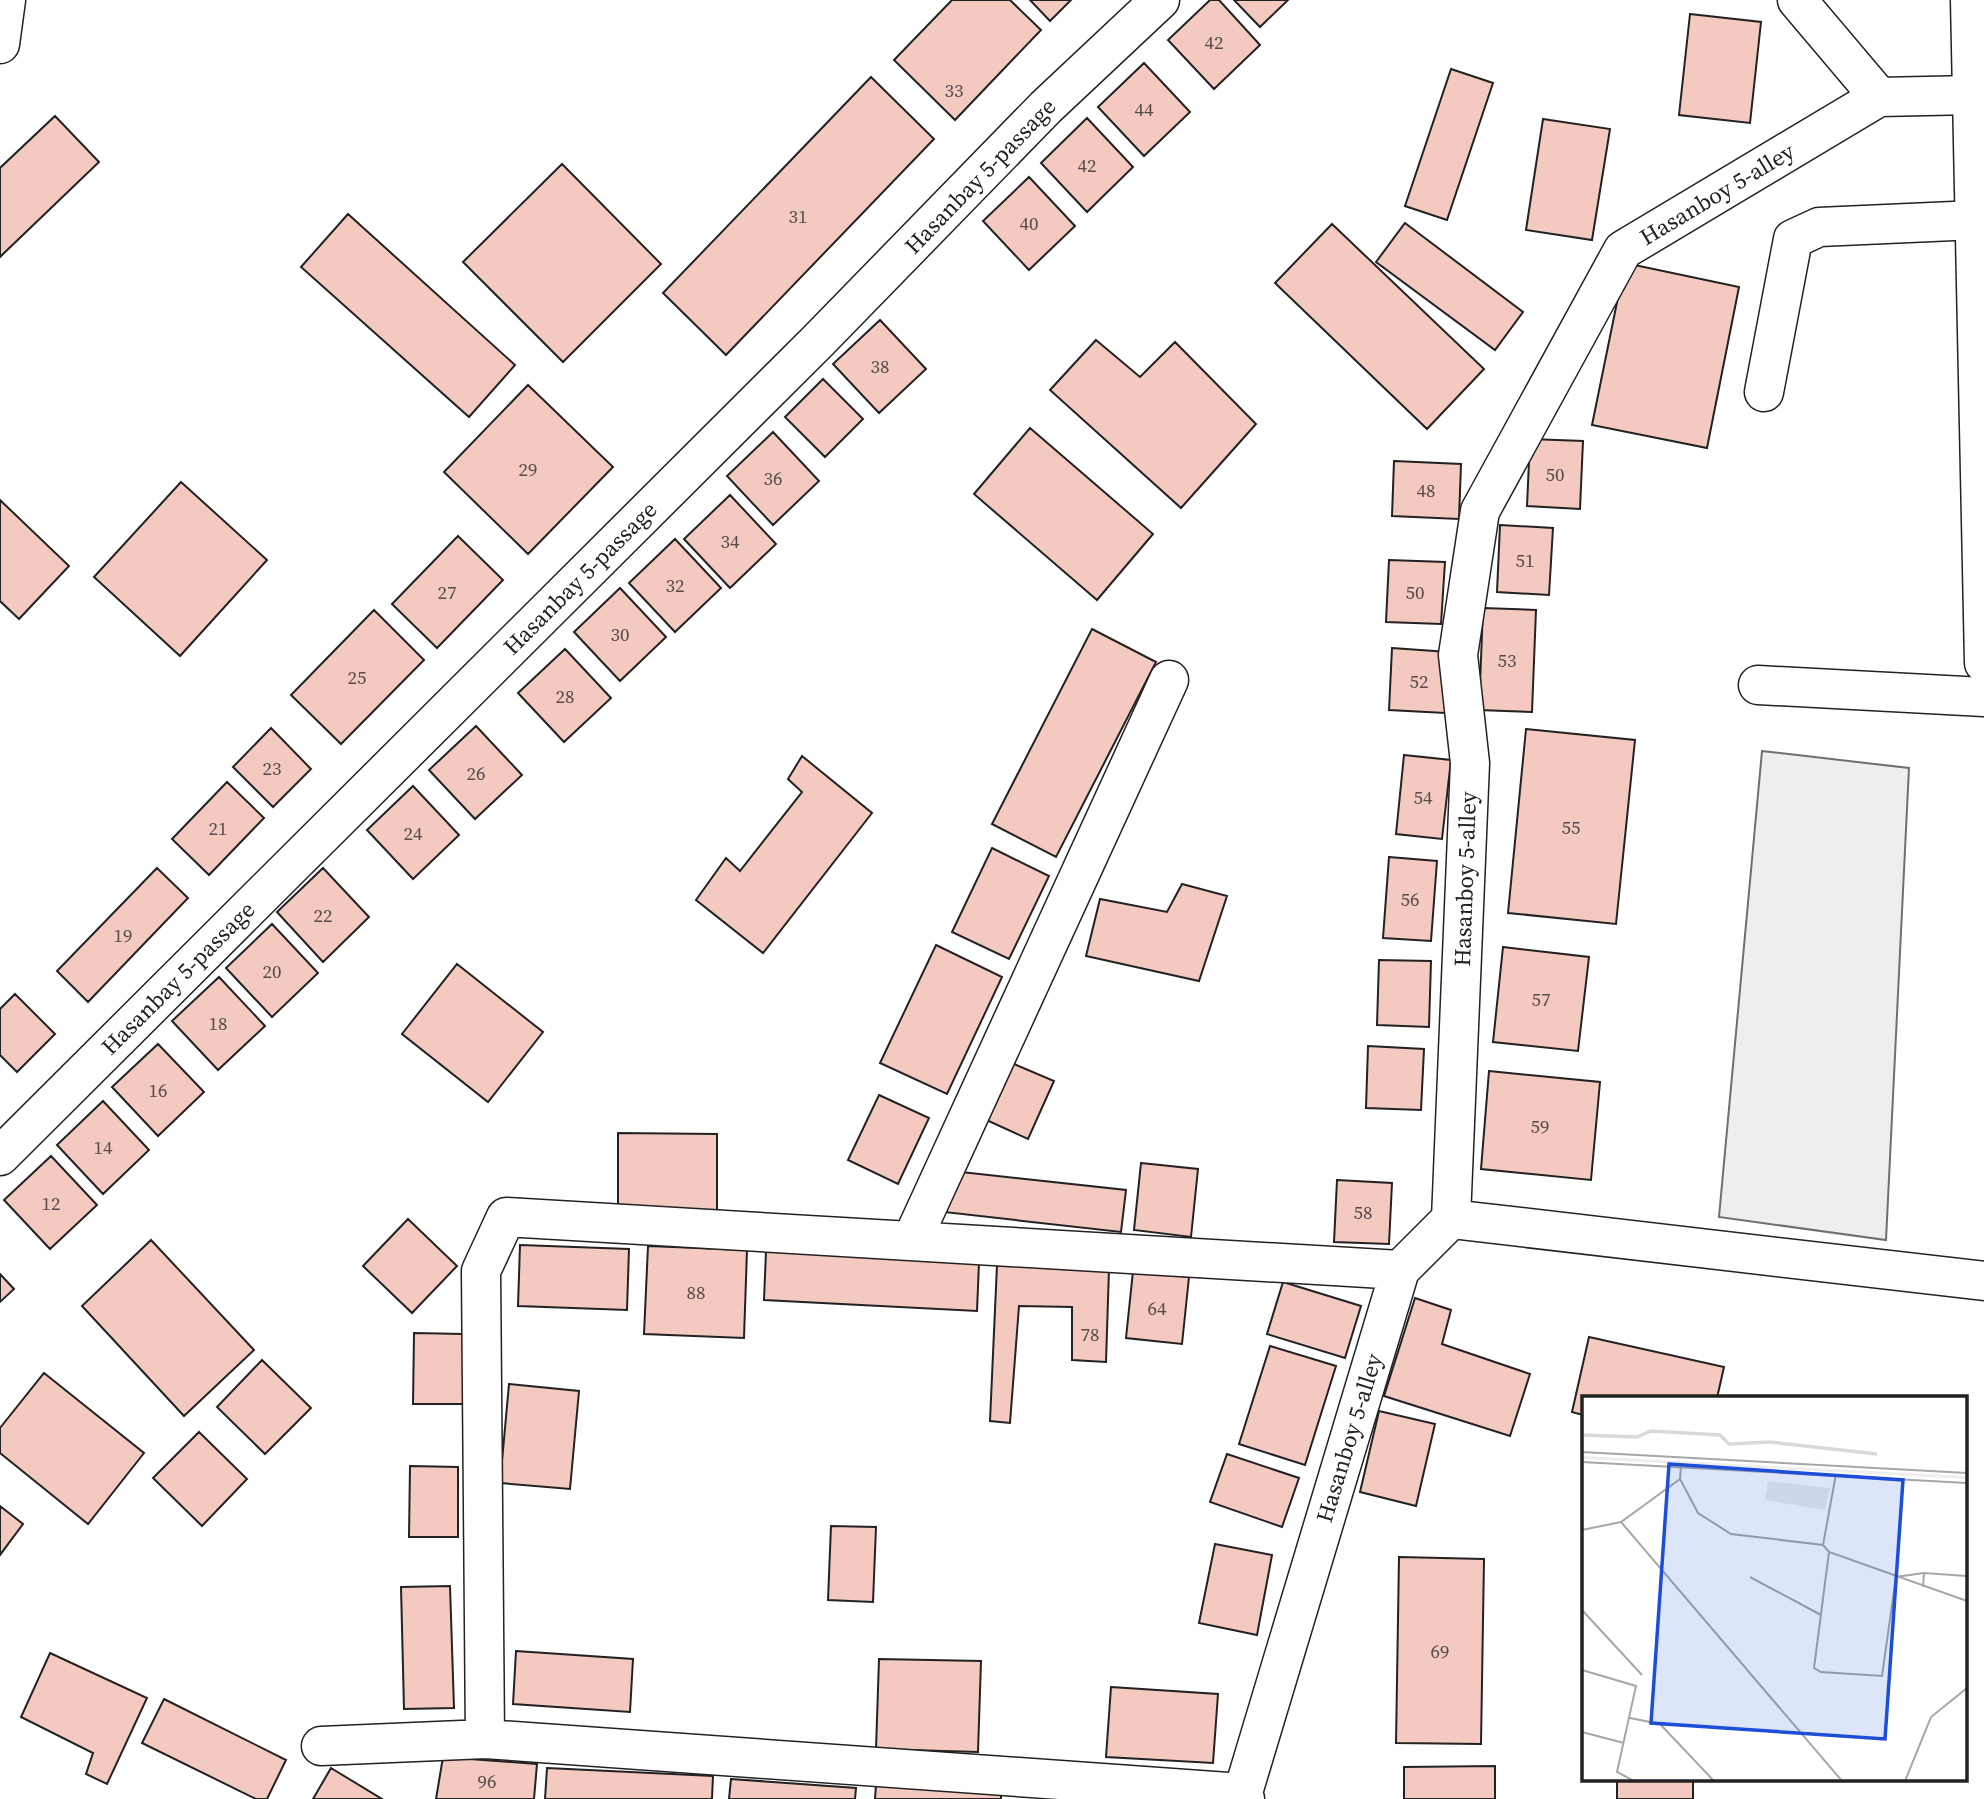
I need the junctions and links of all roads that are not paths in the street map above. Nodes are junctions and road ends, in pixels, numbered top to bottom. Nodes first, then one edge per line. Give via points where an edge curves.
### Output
1 (6, 0) edge
2 (1160, 0) edge
3 (1797, 0) edge
4 (1970, 0) edge
5 (0, 44) edge
6 (1973, 95) junction
7 (1878, 97) junction
8 (1976, 219) junction
9 (1764, 392) dead end
10 (1984, 663) edge
11 (1169, 680) dead end
12 (1758, 685) dead end
13 (1984, 697) edge
14 (0, 1156) edge
15 (1451, 1219) junction
16 (912, 1240) junction
17 (1400, 1270) junction
18 (1984, 1280) edge
19 (485, 1740) junction
20 (321, 1746) dead end
21 (1243, 1797) edge

1 - 5 main road
2 - 14 main road, Hasanbay 5-passage via 1046,107 818,341
3 - 7 main road
4 - 6 main road
6 - 7 main road
6 - 8 main road
7 - 15 main road, Hasanboy 5-alley via 1623,250 1480,511 1458,655 1471,763
8 - 9 main road via 1819,227 1793,239
8 - 10 main road
11 - 16 main road
12 - 13 main road
15 - 17 main road, Hasanboy 5-alley
15 - 18 main road
16 - 17 main road
16 - 19 main road via 506,1217 481,1271
17 - 21 main road, Hasanboy 5-alley
19 - 20 main road
19 - 21 main road

